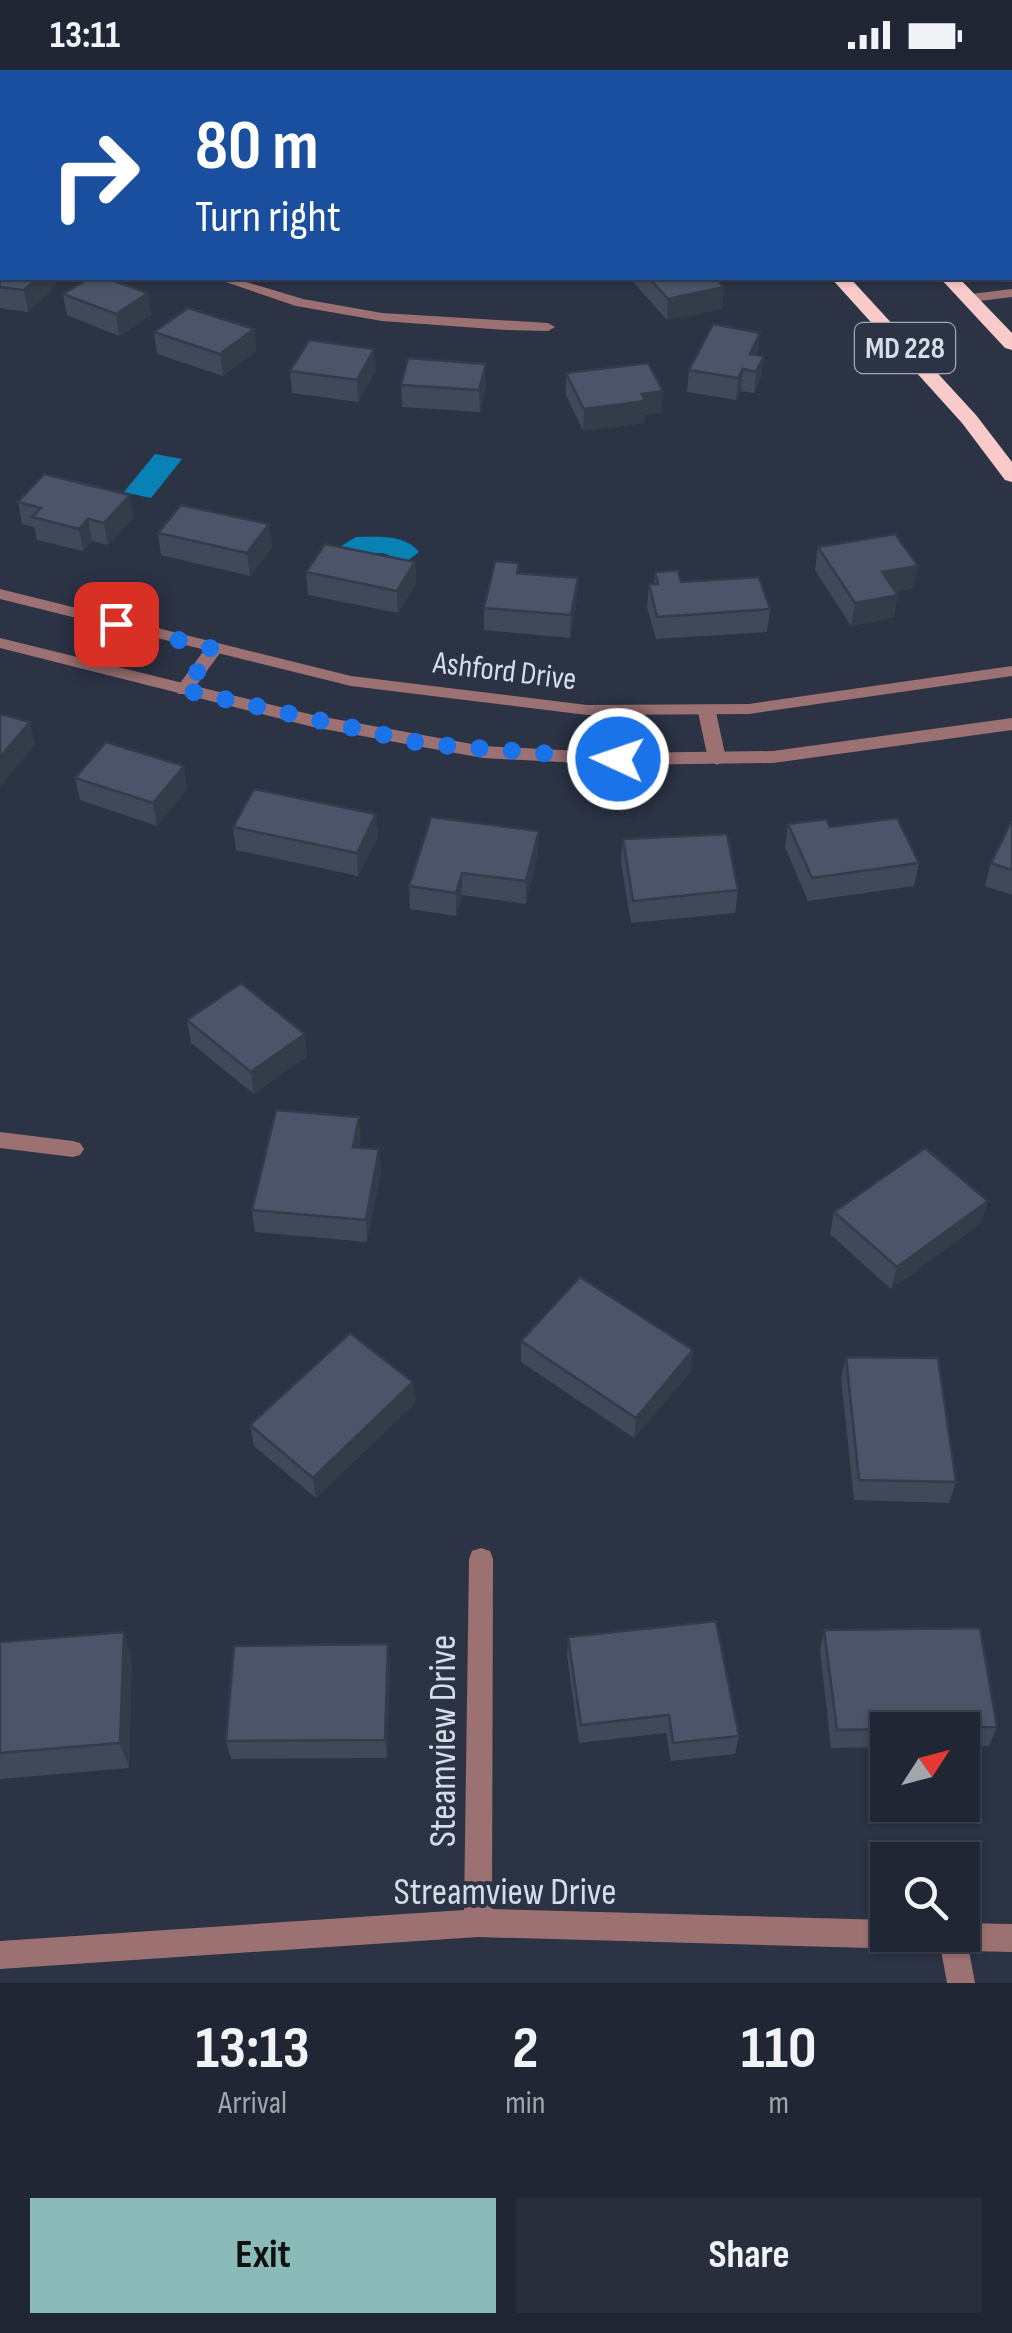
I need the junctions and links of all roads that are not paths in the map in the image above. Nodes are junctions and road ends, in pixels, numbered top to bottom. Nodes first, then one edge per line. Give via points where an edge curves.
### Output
1 (228, 280) edge
2 (842, 280) edge
3 (951, 280) edge
4 (1012, 293) edge
5 (971, 298) junction
6 (548, 327) dead end
7 (1012, 344) edge
8 (1012, 476) edge
9 (0, 594) edge
10 (0, 644) edge
11 (214, 649) junction
12 (1012, 671) edge
13 (184, 690) junction
14 (706, 712) junction
15 (1012, 724) edge
16 (717, 759) junction
17 (0, 1140) edge
18 (73, 1149) dead end
19 (481, 1559) dead end
20 (478, 1923) junction
21 (870, 1935) edge
22 (980, 1938) edge
23 (1012, 1938) edge
24 (955, 1952) edge
25 (0, 1955) edge
26 (961, 1983) edge

1 - 6 street via 332,311
2 - 8 highway, MD 228
3 - 5 highway, MD 228
4 - 5 street
5 - 7 highway, MD 228
9 - 11 street, Ashford Drive
10 - 13 street
11 - 13 street
11 - 14 street, Ashford Drive via 441,694 587,710
12 - 14 street, Ashford Drive
13 - 16 street via 483,752
14 - 16 street
15 - 16 street
17 - 18 street
19 - 20 street, Steamview Drive
20 - 21 street, Streamview Drive
20 - 25 street, Streamview Drive
22 - 23 street, Streamview Drive
24 - 26 street

